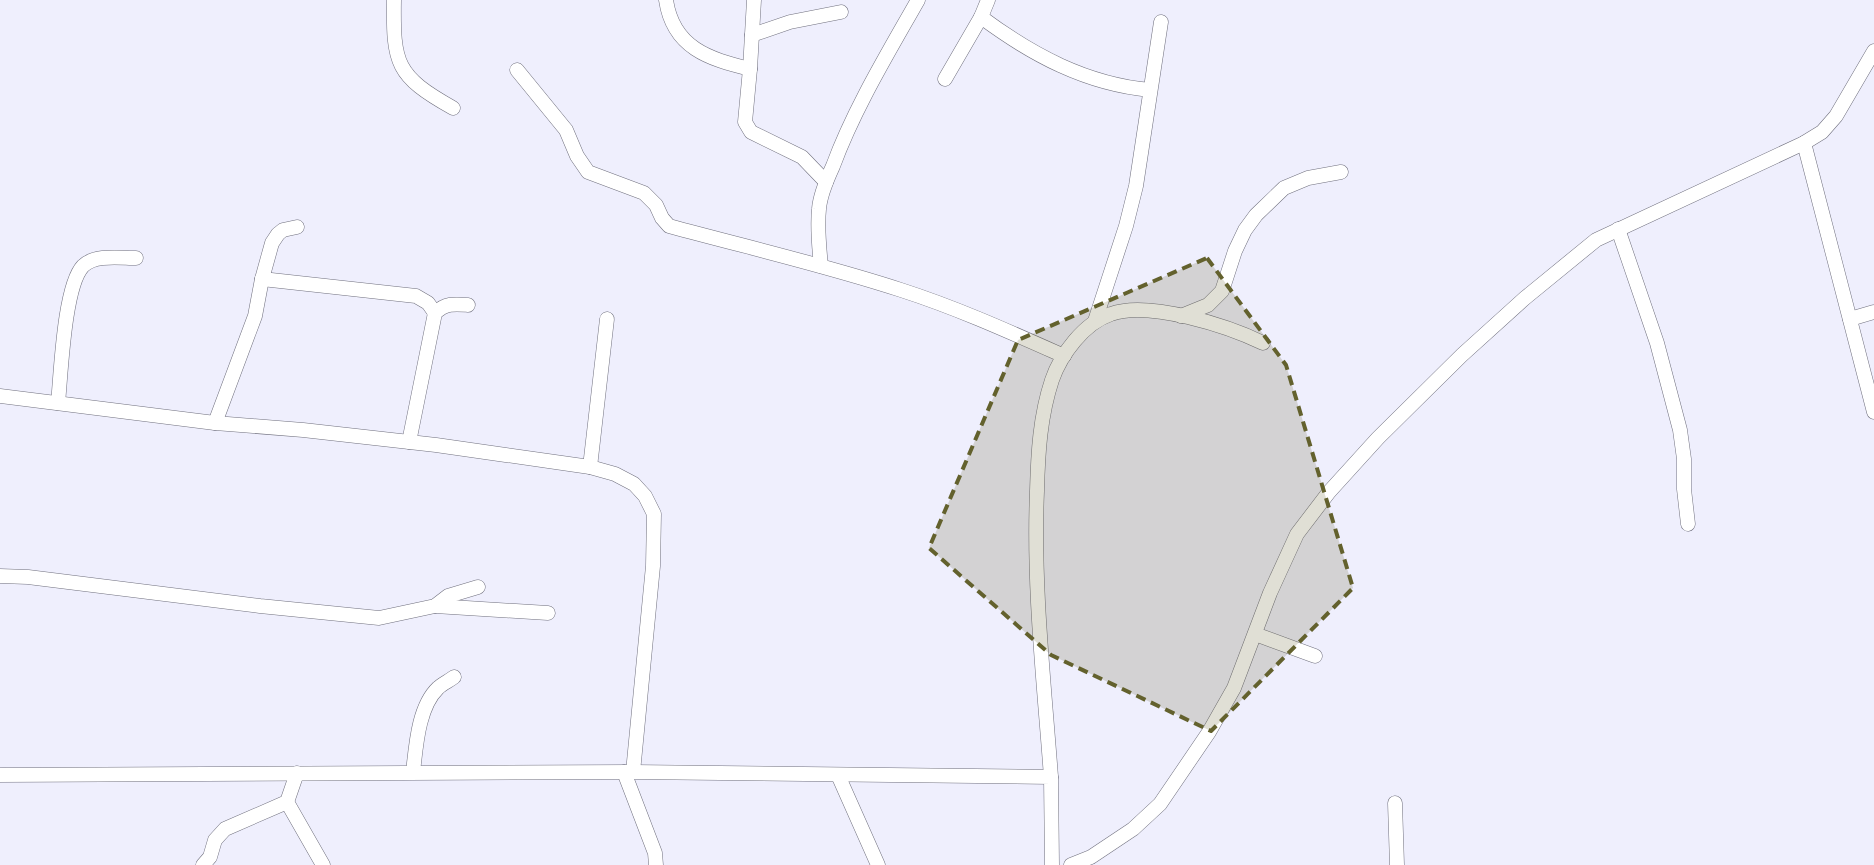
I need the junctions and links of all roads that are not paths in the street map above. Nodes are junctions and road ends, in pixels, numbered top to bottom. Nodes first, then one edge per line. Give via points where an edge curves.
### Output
1 (394, 0) edge
2 (666, 0) edge
3 (754, 0) edge
4 (918, 0) edge
5 (988, 0) edge
6 (841, 12) dead end
7 (981, 17) junction
8 (1161, 22) dead end
9 (752, 34) junction
10 (1874, 51) edge
11 (750, 69) junction
12 (517, 70) dead end
13 (945, 79) dead end
14 (1150, 90) junction
15 (453, 108) dead end
16 (1804, 143) junction
17 (1341, 172) dead end
18 (826, 182) junction
19 (297, 227) dead end
20 (1618, 229) junction
21 (136, 258) dead end
22 (821, 266) junction
23 (262, 279) junction
24 (468, 304) dead end
25 (1874, 312) edge
26 (436, 313) junction
27 (1181, 316) junction
28 (607, 319) dead end
29 (1850, 320) junction
30 (1095, 322) junction
31 (1263, 343) dead end
32 (1064, 356) junction
33 (0, 396) edge
34 (58, 403) junction
35 (1874, 412) edge
36 (215, 423) junction
37 (409, 442) junction
38 (590, 467) junction
39 (1688, 524) dead end
40 (0, 576) edge
41 (478, 587) dead end
42 (435, 606) junction
43 (548, 613) dead end
44 (1255, 634) junction
45 (1314, 656) dead end
46 (454, 678) dead end
47 (413, 772) junction
48 (628, 772) junction
49 (297, 773) junction
50 (0, 775) edge
51 (838, 775) junction
52 (1051, 777) junction
53 (287, 802) junction
54 (1395, 803) dead end
55 (209, 862) edge
56 (323, 865) edge
57 (656, 865) edge
58 (878, 865) edge
59 (1052, 865) edge
60 (1071, 865) edge
61 (1397, 865) edge

1 - 15 street via 395,51 402,70 430,95
2 - 11 street via 672,24 696,50 714,60
3 - 9 street
4 - 18 street via 854,117
5 - 7 street
6 - 9 street via 790,22
7 - 13 street
7 - 14 street via 1013,41 1074,72 1128,88
8 - 14 street
9 - 11 street
10 - 16 street via 1836,116 1822,132
11 - 18 street via 745,122 751,132 802,157
12 - 22 street via 566,130 588,172 644,193 669,226
14 - 30 street via 1136,186
16 - 20 street
16 - 29 street
17 - 27 street via 1308,178 1284,188 1245,230 1222,291 1208,306
18 - 22 street via 819,208
19 - 23 street via 278,234 272,243
20 - 39 street via 1657,344 1680,430
20 - 44 street via 1596,240 1525,298 1378,438 1329,492 1297,534
21 - 34 street via 92,261 77,277 67,317
22 - 32 street via 976,316
23 - 26 street via 416,296
23 - 36 street via 255,316
24 - 26 street via 444,305
25 - 29 street
26 - 37 street
27 - 30 street via 1142,309 1124,310
27 - 31 street via 1240,332
28 - 38 street
29 - 35 street
30 - 32 street
32 - 52 street via 1052,379 1039,440 1036,522 1039,625
33 - 34 street
34 - 36 street
36 - 37 street
37 - 38 street
38 - 48 street via 634,484 654,514 653,566
40 - 42 street via 379,618
41 - 42 street via 448,596
42 - 43 street
44 - 45 street
44 - 60 street via 1234,688 1209,732 1160,804 1091,857
46 - 47 street via 438,687 421,719
47 - 48 street
47 - 49 street
48 - 51 street
48 - 57 street via 655,853
49 - 50 street
49 - 53 street
51 - 52 street
51 - 58 street
52 - 59 street
53 - 55 street via 225,829 215,840
53 - 56 street
54 - 61 street

